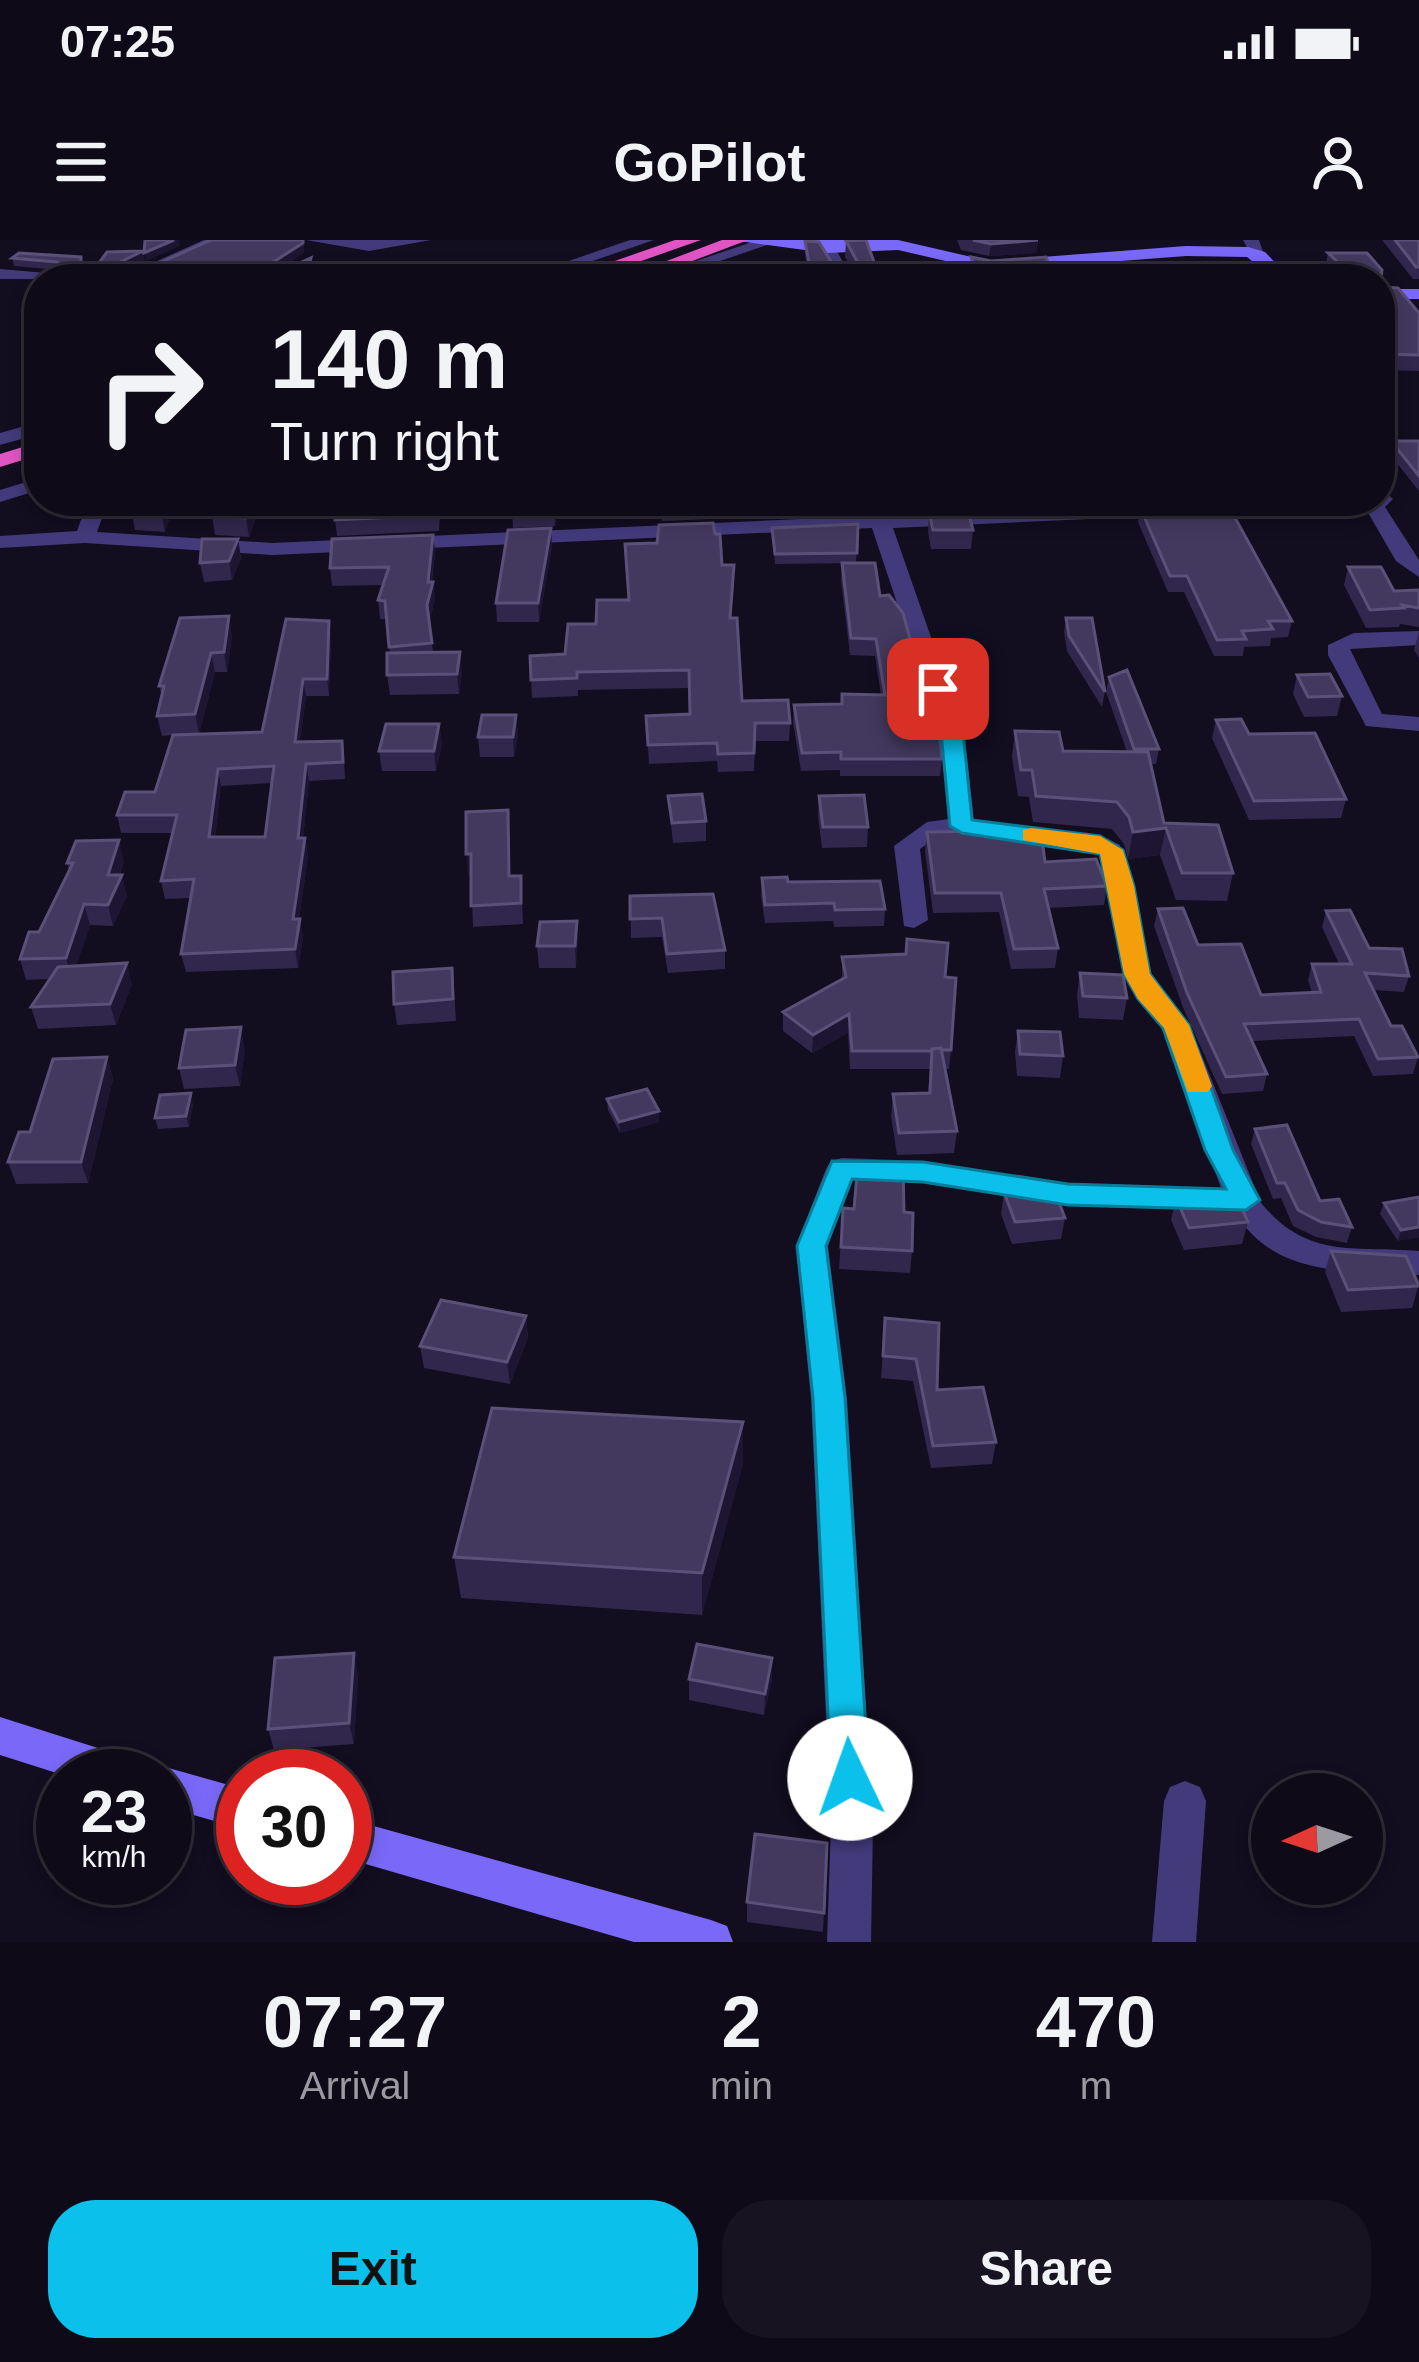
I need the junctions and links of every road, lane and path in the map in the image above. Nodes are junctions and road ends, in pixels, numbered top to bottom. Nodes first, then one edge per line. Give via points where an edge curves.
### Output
1 (218, 240) edge
2 (423, 240) edge
3 (646, 240) edge
4 (692, 240) edge
5 (739, 240) edge
6 (769, 242) edge
7 (316, 247) edge
8 (1255, 247) edge
9 (827, 248) junction
10 (161, 264) edge
11 (571, 264) edge
12 (618, 264) edge
13 (666, 264) edge
14 (699, 264) edge
15 (836, 264) edge
16 (965, 264) edge
17 (1015, 264) edge
18 (93, 516) edge
19 (785, 516) edge
20 (880, 516) edge
21 (1384, 516) edge
22 (86, 537) junction
23 (0, 542) edge
24 (1419, 571) edge
25 (1419, 638) edge
26 (1419, 724) edge
27 (962, 826) junction
28 (914, 920) dead end
29 (1246, 1200) junction
30 (1419, 1263) edge
31 (0, 1736) edge
32 (42, 1749) edge
33 (1185, 1801) dead end
34 (372, 1846) edge
35 (711, 1942) edge
36 (850, 1942) edge
37 (1174, 1942) edge

1 - 10 street
2 - 7 street
3 - 11 street
4 - 12 highway
5 - 6 main road
5 - 13 highway
6 - 9 main road
6 - 14 street
8 - 17 main road
9 - 15 street
9 - 16 main road via 898,245
18 - 22 street
19 - 22 street via 272,549
20 - 27 street via 952,732
21 - 24 street via 1401,558
22 - 23 street
25 - 26 street via 1354,640 1339,645 1339,655 1374,722
27 - 28 street via 936,826 908,846
27 - 29 street via 1111,850 1137,974 1176,1025 1219,1150
29 - 30 street via 1288,1248
29 - 36 street via 1068,1195 842,1168 812,1246 832,1445 852,1825
31 - 32 main road
33 - 37 street
34 - 35 main road

